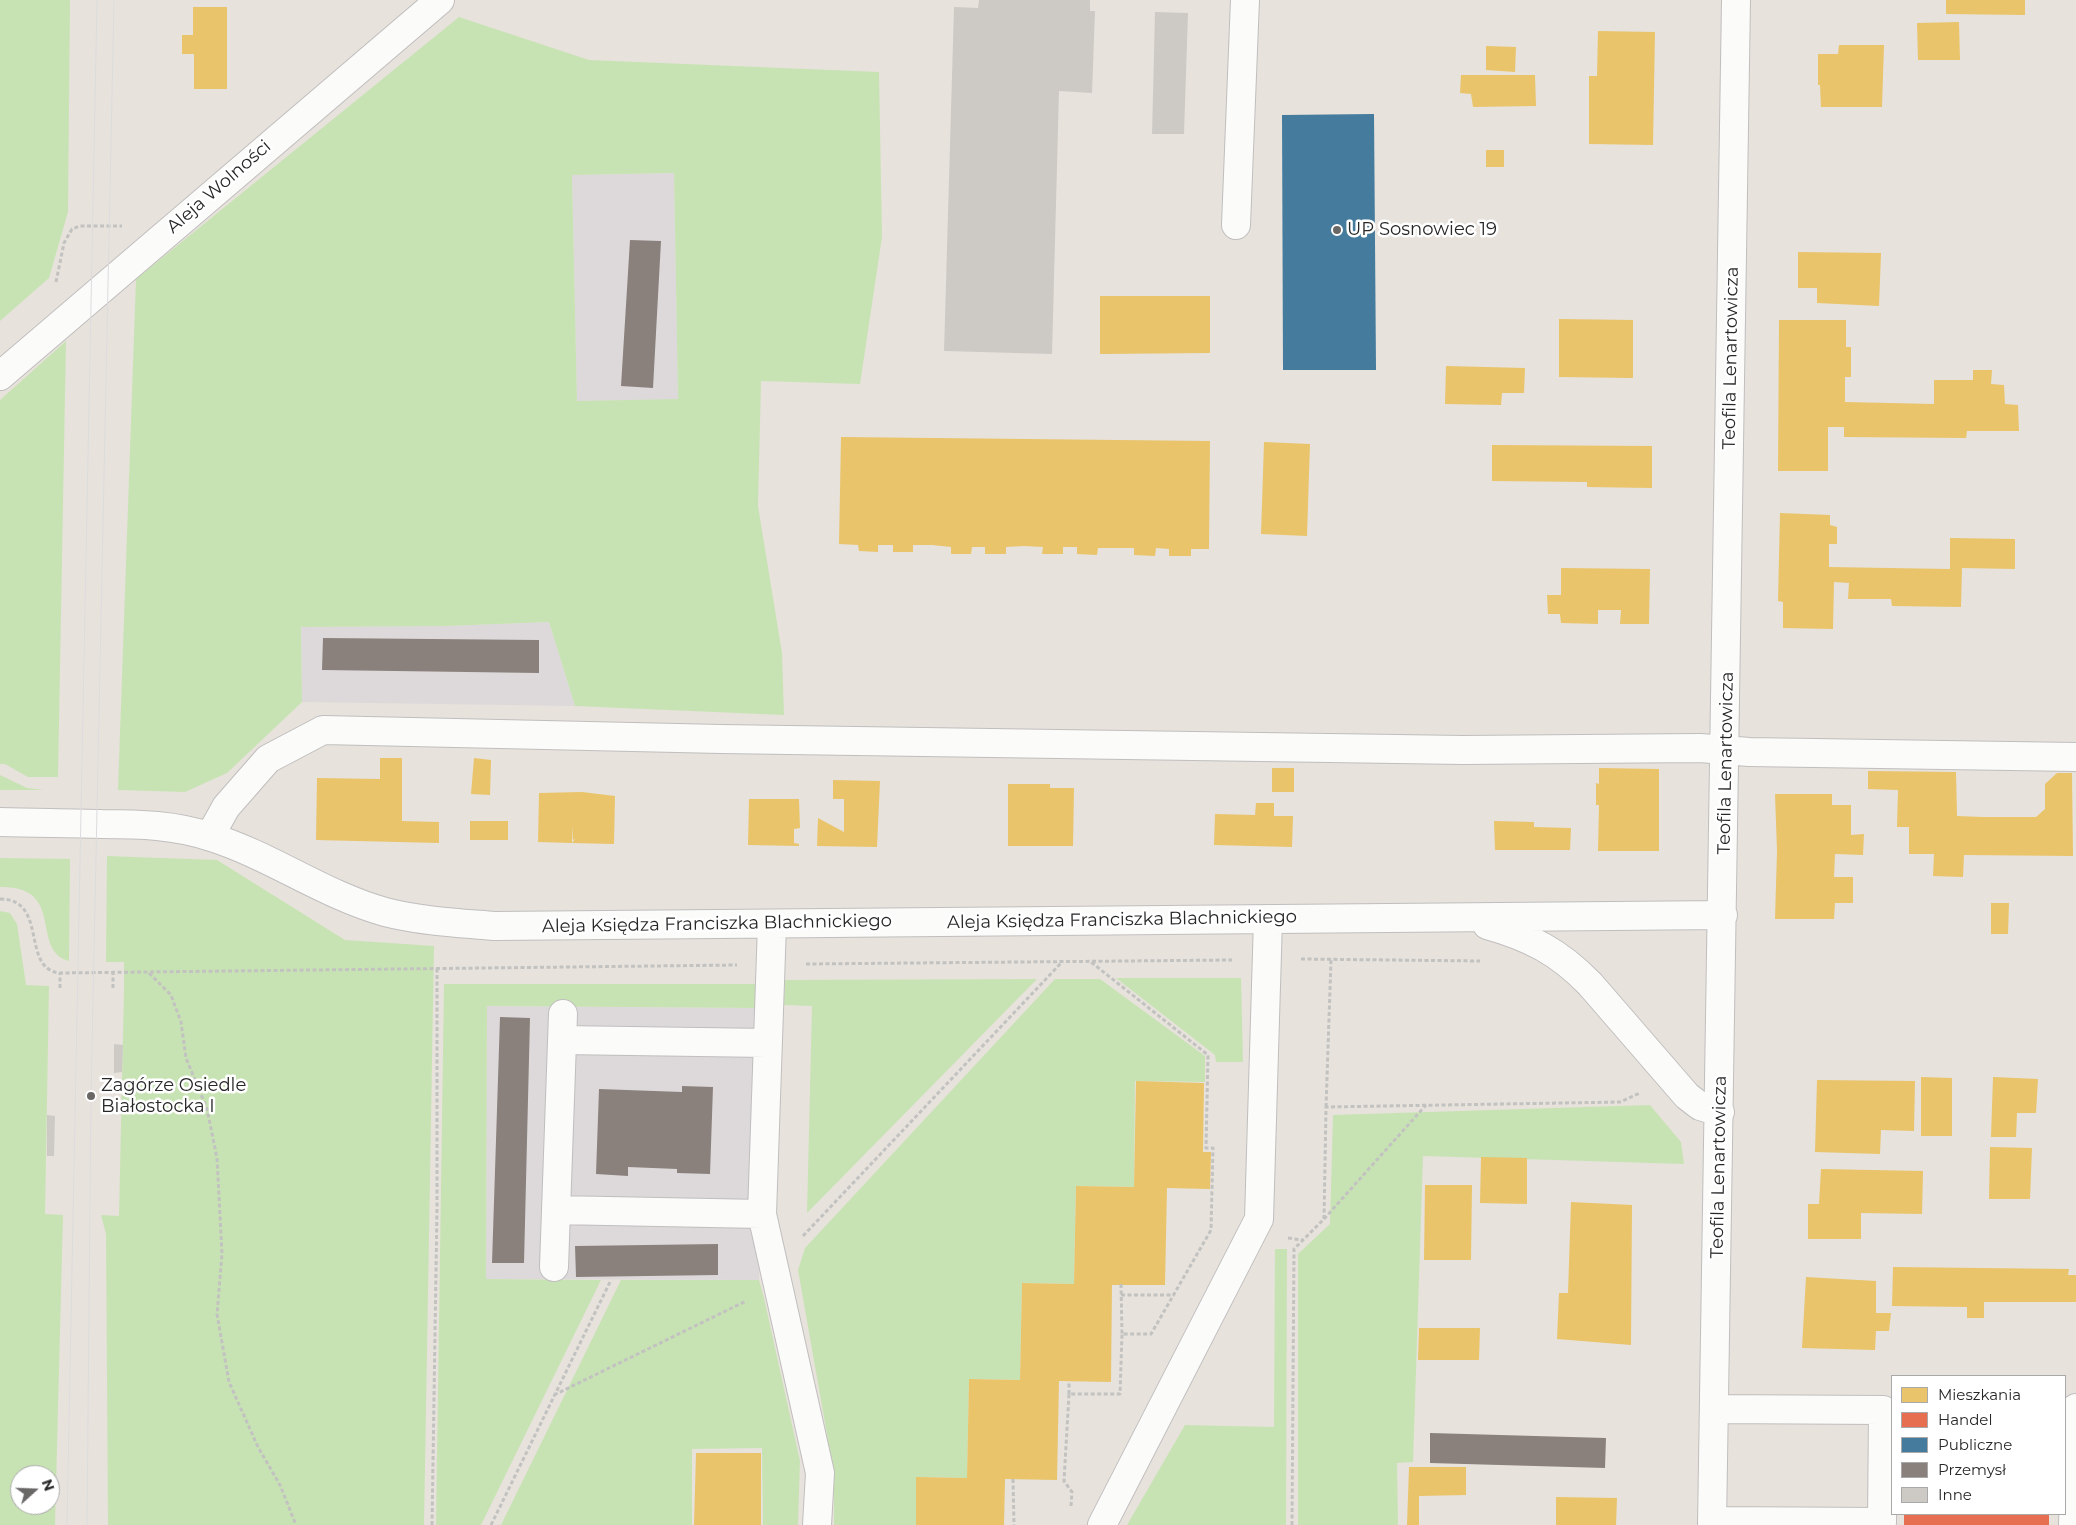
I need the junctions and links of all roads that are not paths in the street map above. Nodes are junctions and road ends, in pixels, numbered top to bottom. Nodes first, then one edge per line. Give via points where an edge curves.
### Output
1 (440, 0) edge
2 (1245, 0) edge
3 (1736, 0) edge
4 (1236, 224) dead end
5 (0, 376) edge
6 (1726, 749) junction
7 (2076, 757) edge
8 (0, 822) edge
9 (210, 836) junction
10 (1723, 915) junction
11 (1453, 917) junction
12 (1268, 919) junction
13 (772, 924) junction
14 (767, 1043) junction
15 (1720, 1112) junction
16 (556, 1210) junction
17 (762, 1214) junction
18 (554, 1267) dead end
19 (1888, 1406) edge
20 (2076, 1408) edge
21 (1714, 1409) junction
22 (1712, 1523) edge
23 (817, 1525) edge
24 (1102, 1525) edge
25 (2073, 1525) edge

1 - 5 street, Aleja Wolności
2 - 4 street
3 - 6 street, Teofila Lenartowicza
6 - 7 street
6 - 9 street via 1462,750 323,730 268,758 226,807
6 - 10 street, Teofila Lenartowicza
8 - 9 street, Aleja Księdza Franciszka Blachnickiego via 146,825
9 - 13 street, Aleja Księdza Franciszka Blachnickiego via 248,850 356,902 414,918 529,926
10 - 11 street, Aleja Księdza Franciszka Blachnickiego
10 - 15 street, Teofila Lenartowicza
11 - 12 street, Aleja Księdza Franciszka Blachnickiego
11 - 15 street, Aleja Księdza Franciszka Blachnickiego via 1515,933 1558,955 1590,984 1687,1096 1700,1106
12 - 13 street, Aleja Księdza Franciszka Blachnickiego
12 - 24 street via 1259,1219
13 - 14 street
14 - 16 street via 562,1027
14 - 17 street
15 - 21 street, Teofila Lenartowicza
16 - 17 street
16 - 18 street
17 - 23 street via 820,1473
19 - 21 street
19 - 22 street via 1882,1522
20 - 25 street
21 - 22 street, Teofila Lenartowicza

